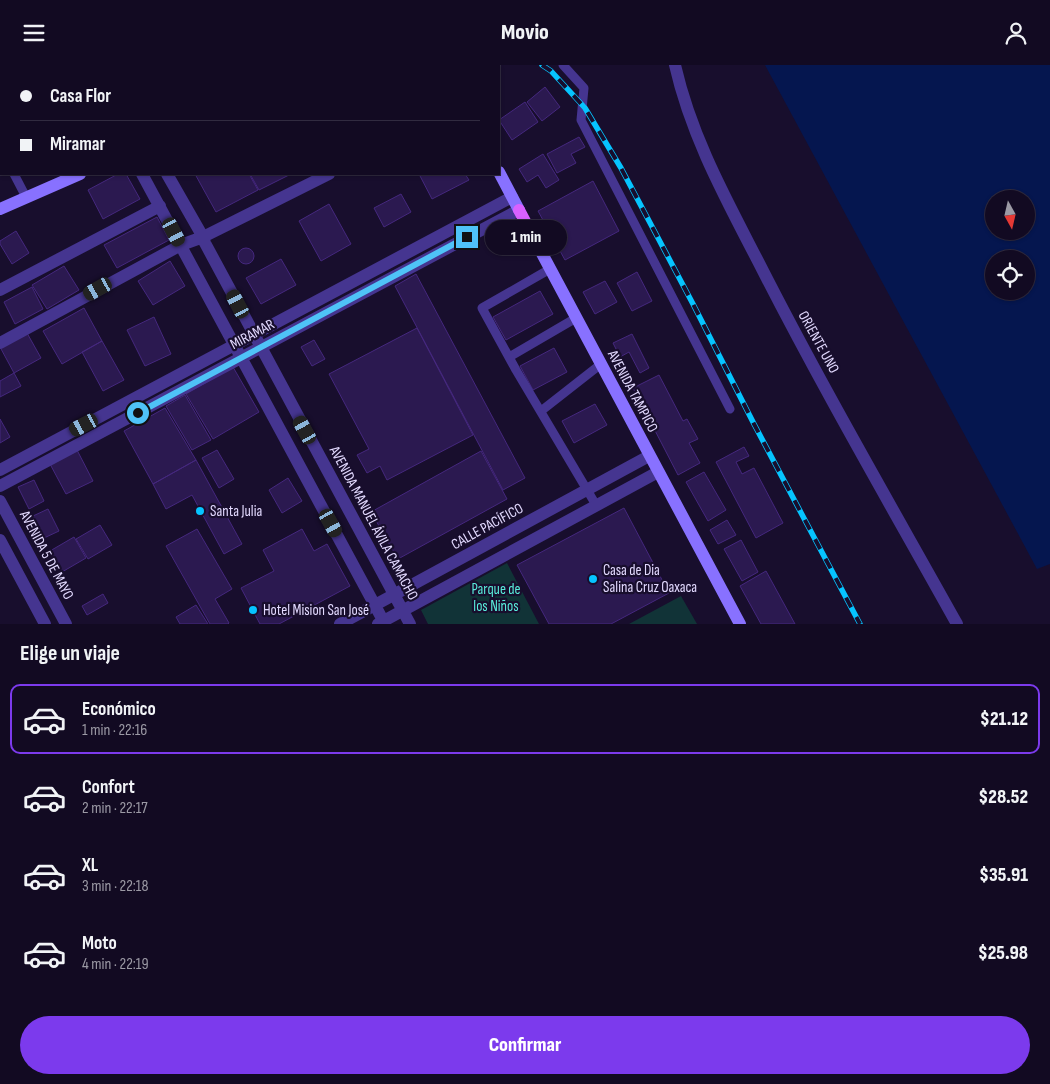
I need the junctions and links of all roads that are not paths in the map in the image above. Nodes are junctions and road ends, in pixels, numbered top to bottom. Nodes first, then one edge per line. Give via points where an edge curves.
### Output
1 (563, 65) edge
2 (675, 65) edge
3 (500, 174) edge
4 (15, 175) edge
5 (78, 175) edge
6 (143, 175) edge
7 (168, 175) edge
8 (327, 175) edge
9 (26, 197) junction
10 (512, 197) junction
11 (160, 206) junction
12 (0, 209) edge
13 (519, 210) junction
14 (203, 237) junction
15 (181, 245) junction
16 (550, 269) junction
17 (0, 290) edge
18 (576, 317) junction
19 (254, 335) junction
20 (0, 343) edge
21 (234, 345) junction
22 (261, 347) junction
23 (242, 357) junction
24 (509, 357) junction
25 (601, 364) junction
26 (730, 409) dead end
27 (541, 411) junction
28 (649, 456) junction
29 (0, 469) edge
30 (658, 472) junction
31 (0, 486) edge
32 (588, 489) junction
33 (0, 501) edge
34 (596, 505) junction
35 (0, 540) edge
36 (394, 595) junction
37 (375, 605) junction
38 (403, 610) junction
39 (382, 623) edge
40 (45, 624) edge
41 (66, 624) edge
42 (340, 624) edge
43 (410, 624) edge
44 (740, 624) edge
45 (957, 624) edge

1 - 26 lane via 584,87 581,120
2 - 45 street, ORIENTE UNO via 693,125 713,172 786,317
3 - 10 main road, AVENIDA TAMPICO
4 - 9 lane
5 - 9 main road
6 - 11 street
7 - 14 street, AVENIDA MANUEL ÁVILA CAMACHO
8 - 14 street
9 - 12 main road
10 - 13 main road, AVENIDA TAMPICO
10 - 19 street, MIRAMAR
11 - 15 street
11 - 17 street
13 - 16 main road, AVENIDA TAMPICO
13 - 22 street, MIRAMAR
14 - 15 street
14 - 19 street, AVENIDA MANUEL ÁVILA CAMACHO
15 - 20 street
15 - 21 street
16 - 18 main road, AVENIDA TAMPICO
16 - 24 lane via 482,308
18 - 24 lane
18 - 25 main road, AVENIDA TAMPICO
19 - 21 street, MIRAMAR
19 - 22 street, AVENIDA MANUEL ÁVILA CAMACHO
21 - 23 street
21 - 29 street, MIRAMAR
22 - 23 street, MIRAMAR
22 - 36 street, AVENIDA MANUEL ÁVILA CAMACHO
23 - 31 street, MIRAMAR
23 - 37 street
24 - 27 lane
25 - 27 lane
25 - 28 main road, AVENIDA TAMPICO
27 - 32 lane
28 - 30 main road, AVENIDA TAMPICO
28 - 32 street, CALLE PACÍFICO
30 - 34 street
30 - 44 main road, AVENIDA TAMPICO
32 - 34 lane
32 - 36 street, CALLE PACÍFICO
33 - 41 street, AVENIDA 5 DE MAYO
34 - 38 street
35 - 40 street
36 - 37 street, CALLE PACÍFICO
36 - 38 street, AVENIDA MANUEL ÁVILA CAMACHO
37 - 39 street
37 - 42 street, CALLE PACÍFICO
38 - 39 street
38 - 43 street, AVENIDA MANUEL ÁVILA CAMACHO

